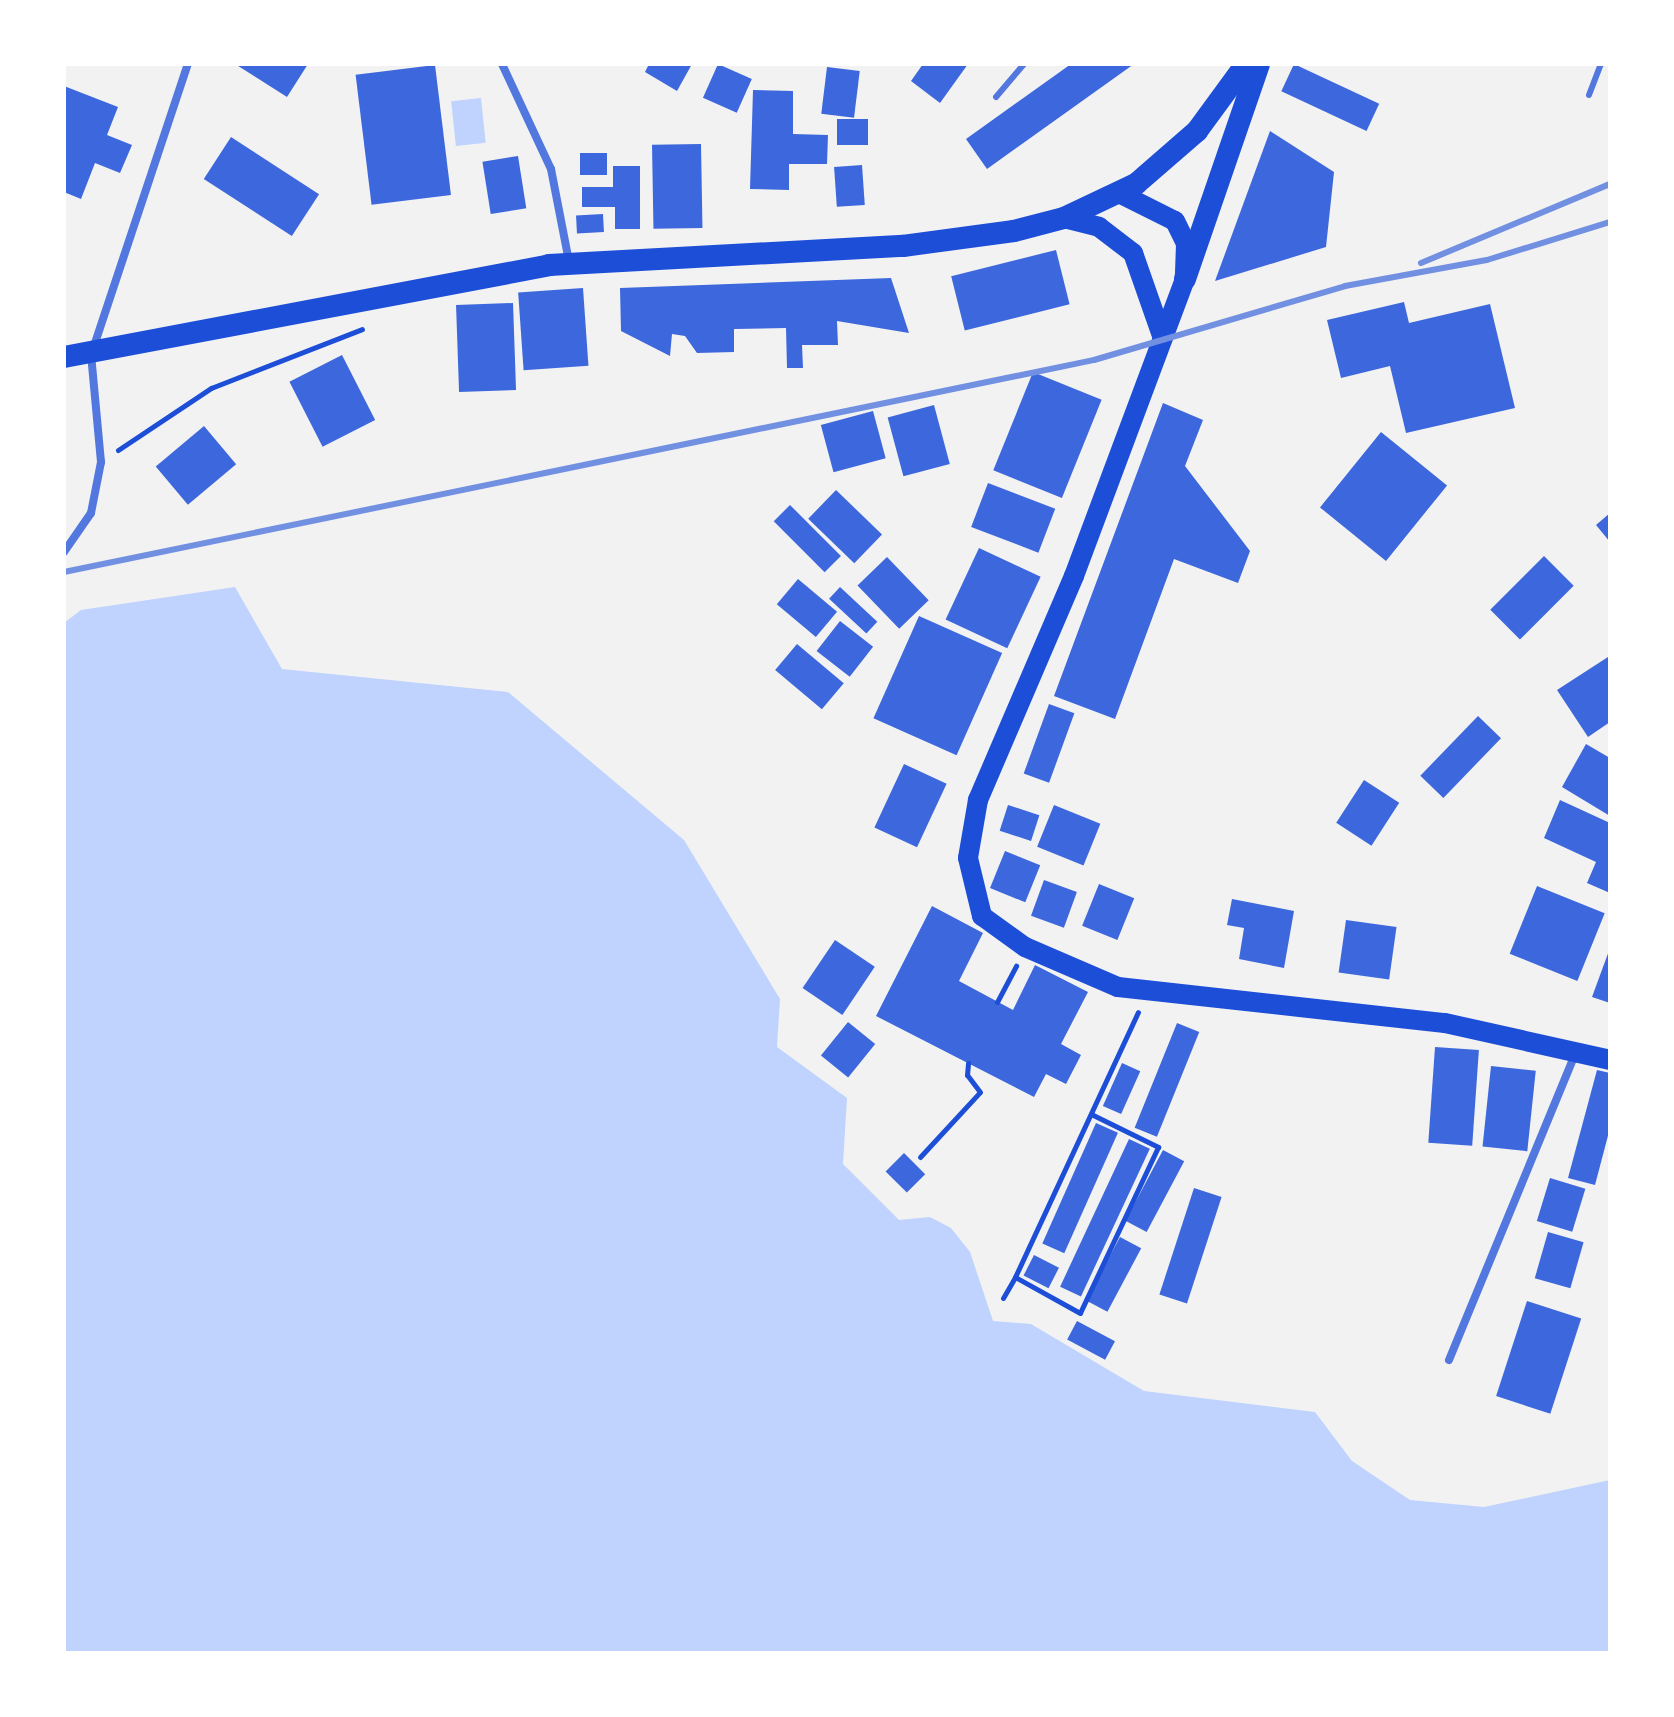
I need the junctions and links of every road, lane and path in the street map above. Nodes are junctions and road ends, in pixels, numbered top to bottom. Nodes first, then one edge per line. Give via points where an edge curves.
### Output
1 (188, 64) edge
2 (502, 64) edge
3 (1024, 64) edge
4 (1246, 64) edge
5 (1259, 64) edge
6 (1601, 64) edge
7 (1589, 95) dead end
8 (996, 97) dead end
9 (1121, 194) junction
10 (1064, 218) junction
11 (569, 263) junction
12 (1185, 279) junction
13 (373, 325) dead end
14 (1162, 336) junction
15 (91, 355) junction
16 (64, 357) edge
17 (101, 462) junction
18 (64, 552) edge
19 (1025, 947) junction
20 (1147, 993) junction
21 (997, 1002) dead end
22 (1576, 1051) junction
23 (1610, 1060) edge
24 (968, 1063) dead end
25 (1091, 1114) junction
26 (920, 1157) dead end
27 (1015, 1277) junction
28 (1003, 1298) dead end
29 (1449, 1360) dead end

1 - 15 street
2 - 11 street via 551,169
3 - 8 lane
4 - 9 highway via 1197,131
5 - 12 highway
6 - 7 lane
9 - 10 highway
9 - 12 main road via 1157,206 1179,227
10 - 11 highway via 903,246
10 - 14 main road via 1109,232 1133,253
11 - 15 highway
12 - 14 main road
13 - 17 path via 211,388
14 - 19 main road via 1074,576 978,800 968,858 975,901 982,916
15 - 16 highway
15 - 17 street
17 - 18 street via 91,513
19 - 20 main road
19 - 21 path
20 - 22 main road via 1445,1023
20 - 25 path
22 - 23 main road
22 - 29 street
24 - 26 path via 967,1075 980,1092
25 - 27 path
25 - 27 path via 1158,1147 1080,1313
27 - 28 path

